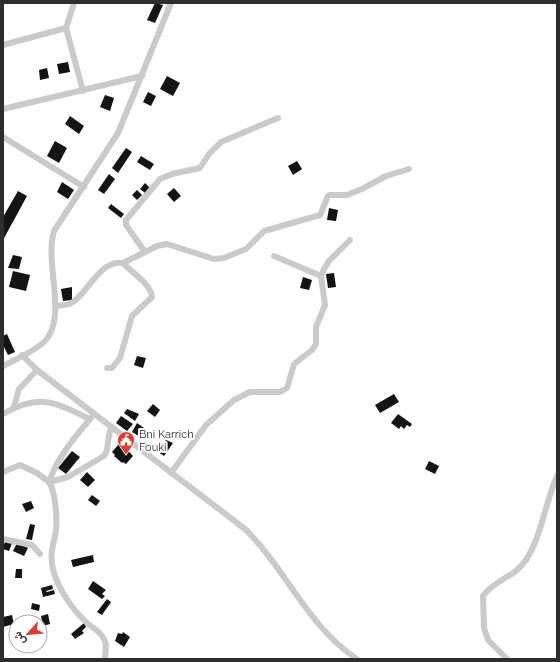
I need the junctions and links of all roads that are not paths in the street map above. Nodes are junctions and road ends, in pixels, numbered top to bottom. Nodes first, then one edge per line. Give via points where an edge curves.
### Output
1 (74, 3) edge
2 (171, 3) edge
3 (66, 28) junction
4 (3, 45) edge
5 (142, 76) junction
6 (83, 91) junction
7 (3, 108) edge
8 (278, 118) dead end
9 (3, 137) edge
10 (409, 169) dead end
11 (84, 187) junction
12 (350, 240) dead end
13 (145, 252) junction
14 (274, 256) dead end
15 (123, 263) junction
16 (321, 276) junction
17 (55, 306) junction
18 (22, 355) junction
19 (3, 366) edge
20 (107, 368) dead end
21 (37, 370) junction
22 (14, 407) junction
23 (95, 413) junction
24 (3, 414) edge
25 (90, 419) junction
26 (112, 427) junction
27 (3, 472) edge
28 (171, 473) junction
29 (557, 476) edge
30 (49, 482) junction
31 (3, 539) edge
32 (40, 554) dead end
33 (104, 659) edge
34 (357, 659) edge
35 (507, 659) edge

1 - 3 street
2 - 5 street
3 - 4 street
3 - 6 street
5 - 6 street
5 - 11 street via 118,133
6 - 7 street
8 - 13 street via 216,145 200,168 160,179 125,222
9 - 11 street
10 - 13 street via 386,176 362,190 347,195 330,195 320,215 264,231 246,249 224,258 214,259 167,244
11 - 17 street via 59,223 52,240 50,254
12 - 16 street via 329,261
13 - 15 street
14 - 16 street
15 - 17 street via 118,262 101,271 74,302
15 - 20 street via 148,287 152,297 132,316 120,358 112,368
16 - 28 street via 325,305 316,327 316,344 294,364 287,388 280,392 250,392 234,400 206,425
17 - 18 street via 53,327 48,337 40,346
18 - 19 street
18 - 21 street
21 - 22 street via 18,389
21 - 23 street
22 - 24 street
22 - 25 street via 30,402 46,402
23 - 25 street
23 - 26 street
25 - 30 street via 57,463
26 - 28 street
26 - 30 street via 107,437 108,450 104,456 68,477
27 - 30 street via 20,465 38,473
28 - 34 street via 233,519 256,540 320,627
29 - 35 street via 527,559 516,573 492,586 483,596 484,628 488,640
30 - 33 street via 53,488 55,508 56,535 51,555 53,569 74,607 85,622 98,630 105,641
31 - 32 street via 32,545

